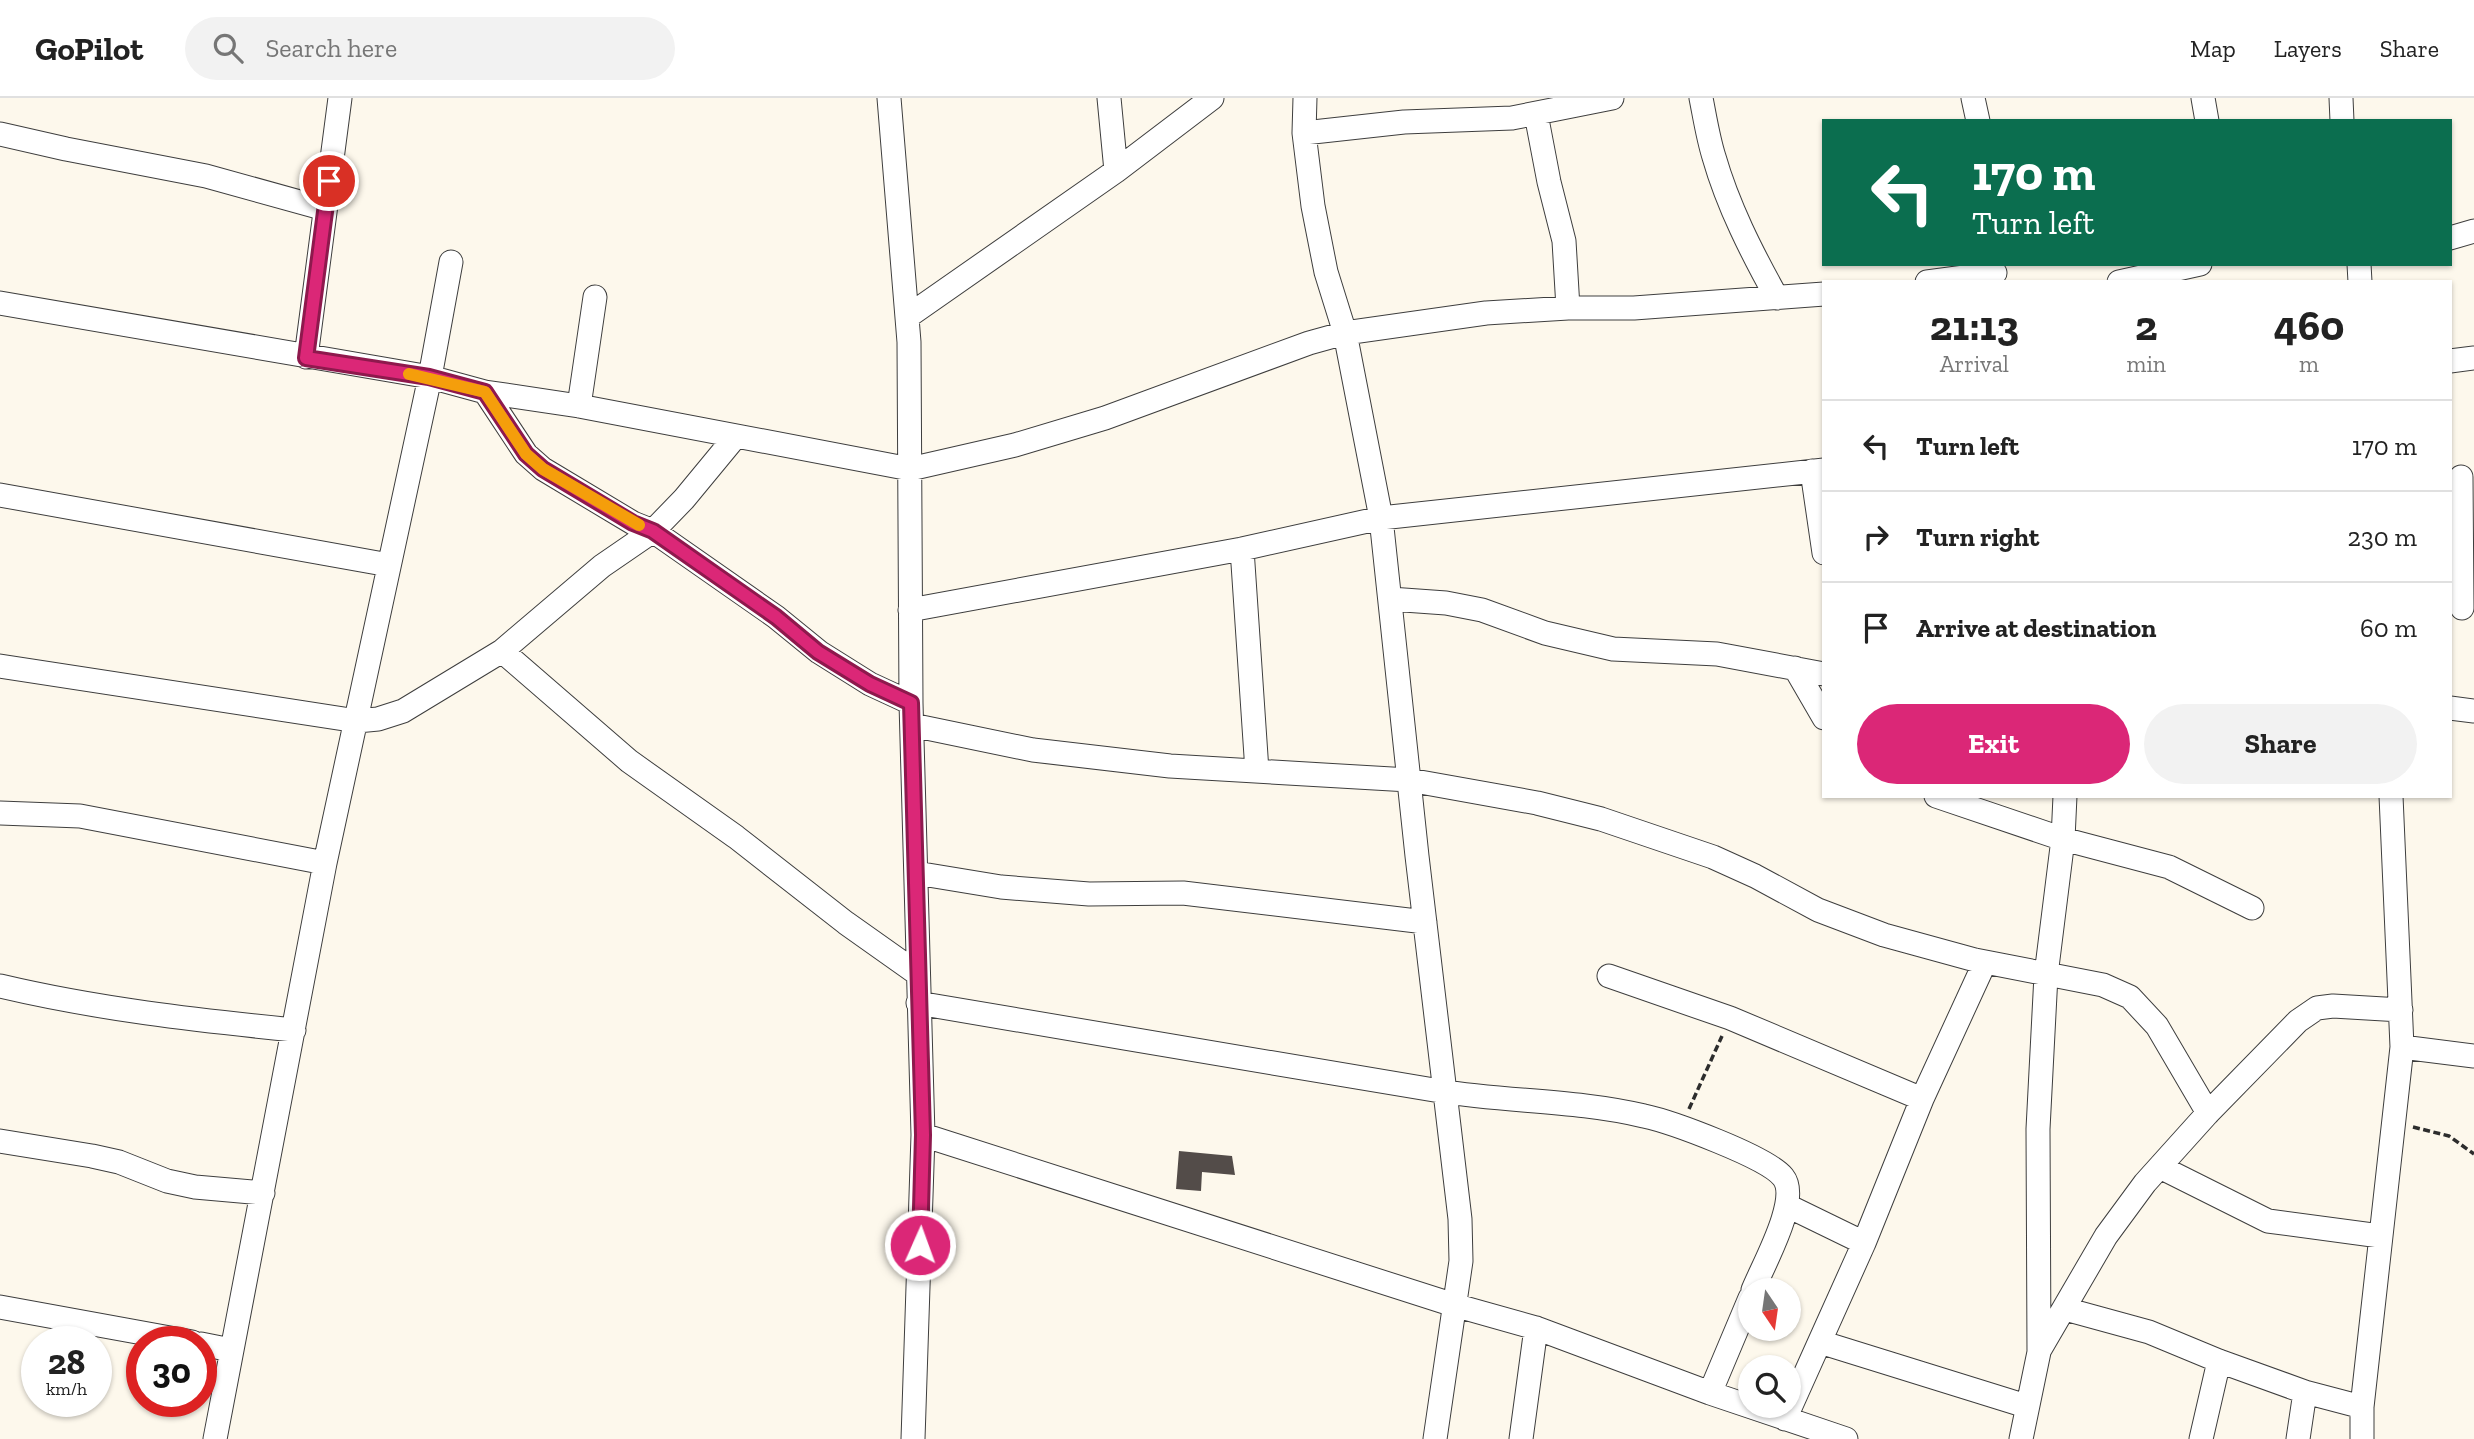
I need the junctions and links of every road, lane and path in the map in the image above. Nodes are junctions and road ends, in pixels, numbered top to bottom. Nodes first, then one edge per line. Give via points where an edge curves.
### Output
1 (340, 98) edge
2 (890, 98) edge
3 (1109, 98) edge
4 (1212, 98) edge
5 (1305, 98) edge
6 (1612, 98) edge
7 (1701, 98) edge
8 (1973, 98) edge
9 (2203, 98) edge
10 (2341, 98) edge
11 (1536, 114) junction
12 (1978, 119) edge
13 (2207, 119) edge
14 (2342, 119) edge
15 (1304, 132) junction
16 (0, 134) edge
17 (1116, 171) junction
18 (325, 209) junction
19 (2474, 231) edge
20 (2452, 237) edge
21 (451, 262) dead end
22 (2190, 266) edge
23 (1995, 273) edge
24 (1942, 280) edge
25 (2128, 280) edge
26 (1822, 293) edge
27 (595, 296) dead end
28 (1777, 298) junction
29 (0, 303) edge
30 (1569, 308) junction
31 (907, 317) junction
32 (1345, 333) junction
33 (306, 358) junction
34 (2474, 358) edge
35 (2452, 360) edge
36 (429, 377) junction
37 (485, 392) junction
38 (579, 406) junction
39 (736, 436) junction
40 (910, 469) junction
41 (1818, 471) edge
42 (2461, 477) dead end
43 (0, 495) edge
44 (1381, 518) junction
45 (1822, 526) edge
46 (653, 531) junction
47 (1242, 549) junction
48 (389, 565) junction
49 (1390, 599) junction
50 (2462, 606) edge
51 (910, 610) junction
52 (502, 651) junction
53 (0, 666) edge
54 (1795, 668) junction
55 (1822, 674) edge
56 (2452, 708) edge
57 (2474, 711) edge
58 (911, 714) junction
59 (1822, 715) edge
60 (357, 721) junction
61 (1257, 771) junction
62 (1409, 780) junction
63 (1942, 798) edge
64 (2065, 798) edge
65 (2391, 798) edge
66 (0, 813) edge
67 (2063, 839) junction
68 (325, 863) junction
69 (916, 873) junction
70 (2252, 908) dead end
71 (1424, 922) junction
72 (1985, 962) junction
73 (918, 974) junction
74 (2046, 975) junction
75 (1609, 976) dead end
76 (0, 986) edge
77 (918, 1003) junction
78 (2401, 1010) junction
79 (1730, 1018) junction
80 (294, 1030) junction
81 (2402, 1047) junction
82 (2474, 1056) edge
83 (1444, 1091) junction
84 (1922, 1099) junction
85 (2208, 1113) junction
86 (2393, 1122) junction
87 (1681, 1127) junction
88 (923, 1135) junction
89 (0, 1141) edge
90 (2474, 1154) edge
91 (2160, 1167) junction
92 (263, 1193) junction
93 (1788, 1206) junction
94 (2380, 1236) junction
95 (1864, 1243) junction
96 (1758, 1278) edge
97 (1454, 1305) junction
98 (0, 1307) edge
99 (2065, 1309) junction
100 (1738, 1326) edge
101 (1536, 1328) junction
102 (126, 1330) edge
103 (1820, 1342) junction
104 (217, 1347) edge
105 (231, 1350) junction
106 (2039, 1352) junction
107 (2219, 1361) junction
108 (2305, 1391) junction
109 (1710, 1393) junction
110 (2026, 1406) junction
111 (2362, 1407) junction
112 (1785, 1419) junction
113 (215, 1439) edge
114 (914, 1439) edge
115 (1435, 1439) edge
116 (1521, 1439) edge
117 (1846, 1439) edge
118 (2021, 1439) edge
119 (2201, 1439) edge
120 (2298, 1439) edge
121 (2362, 1439) edge

1 - 18 street
2 - 31 street
3 - 17 street
4 - 17 street
5 - 15 street
6 - 11 street
7 - 28 street via 1714,158 1734,212
8 - 12 street
9 - 13 street
10 - 14 street
11 - 15 street
11 - 30 street via 1564,241
15 - 32 street via 1312,206
16 - 18 street via 206,176
17 - 31 street
18 - 33 street
19 - 20 street
21 - 36 street
22 - 25 street
23 - 24 street
26 - 28 street
27 - 38 street
28 - 30 street
29 - 33 street
30 - 32 street via 1486,313
31 - 40 street
32 - 40 street via 1093,422
32 - 44 street
33 - 36 street
34 - 35 street
36 - 37 street
36 - 48 street
37 - 38 street
37 - 46 street via 526,454 543,469
38 - 39 street
39 - 40 street
39 - 46 street
40 - 51 street
41 - 44 street
41 - 45 street
42 - 50 street
43 - 48 street
44 - 47 street
44 - 49 street
46 - 52 street via 602,566
46 - 58 street
47 - 51 street
47 - 61 street
48 - 60 street
49 - 54 street via 1482,610 1545,634 1613,649 1717,654
49 - 62 street
51 - 58 street
52 - 60 street via 403,711
52 - 73 street via 629,761
53 - 60 street
54 - 55 street
54 - 59 street
56 - 57 street
58 - 61 street via 1033,750
58 - 69 street
60 - 68 street
61 - 62 street
62 - 71 street
62 - 72 street via 1601,819 1713,857 1818,910
63 - 67 street
64 - 67 street
65 - 78 street
66 - 68 street via 80,816
67 - 70 street via 2169,867
67 - 74 street
68 - 80 street
69 - 71 street via 1001,887 1183,893
69 - 73 street
71 - 83 street
72 - 74 street
72 - 84 street
73 - 77 street
74 - 85 street via 2103,985 2130,997 2157,1026
74 - 106 street via 2038,1129
75 - 79 street
76 - 80 street via 95,1007
77 - 83 street
77 - 88 street
78 - 81 street
78 - 85 street via 2317,1008
79 - 84 street
79 - 87 path
80 - 92 street
81 - 82 street
81 - 86 street
83 - 87 street via 1603,1108
83 - 97 street via 1461,1240
84 - 95 street
85 - 91 street
86 - 90 path via 2449,1136
86 - 94 street
87 - 93 street via 1770,1164 1785,1178
88 - 97 street
88 - 114 street
89 - 92 street via 119,1162 195,1187
91 - 94 street via 2269,1221
91 - 99 street via 2106,1236
92 - 105 street
93 - 95 street
93 - 96 street
94 - 111 street
95 - 103 street
97 - 101 street
97 - 115 street
98 - 102 street
99 - 106 street
99 - 107 street via 2149,1332
100 - 109 street
101 - 109 street
101 - 116 street
103 - 110 street
103 - 112 street
104 - 105 street
105 - 113 street
106 - 110 street
107 - 108 street
107 - 119 street
108 - 111 street
108 - 120 street
109 - 112 street
110 - 118 street
111 - 121 street
112 - 117 street

